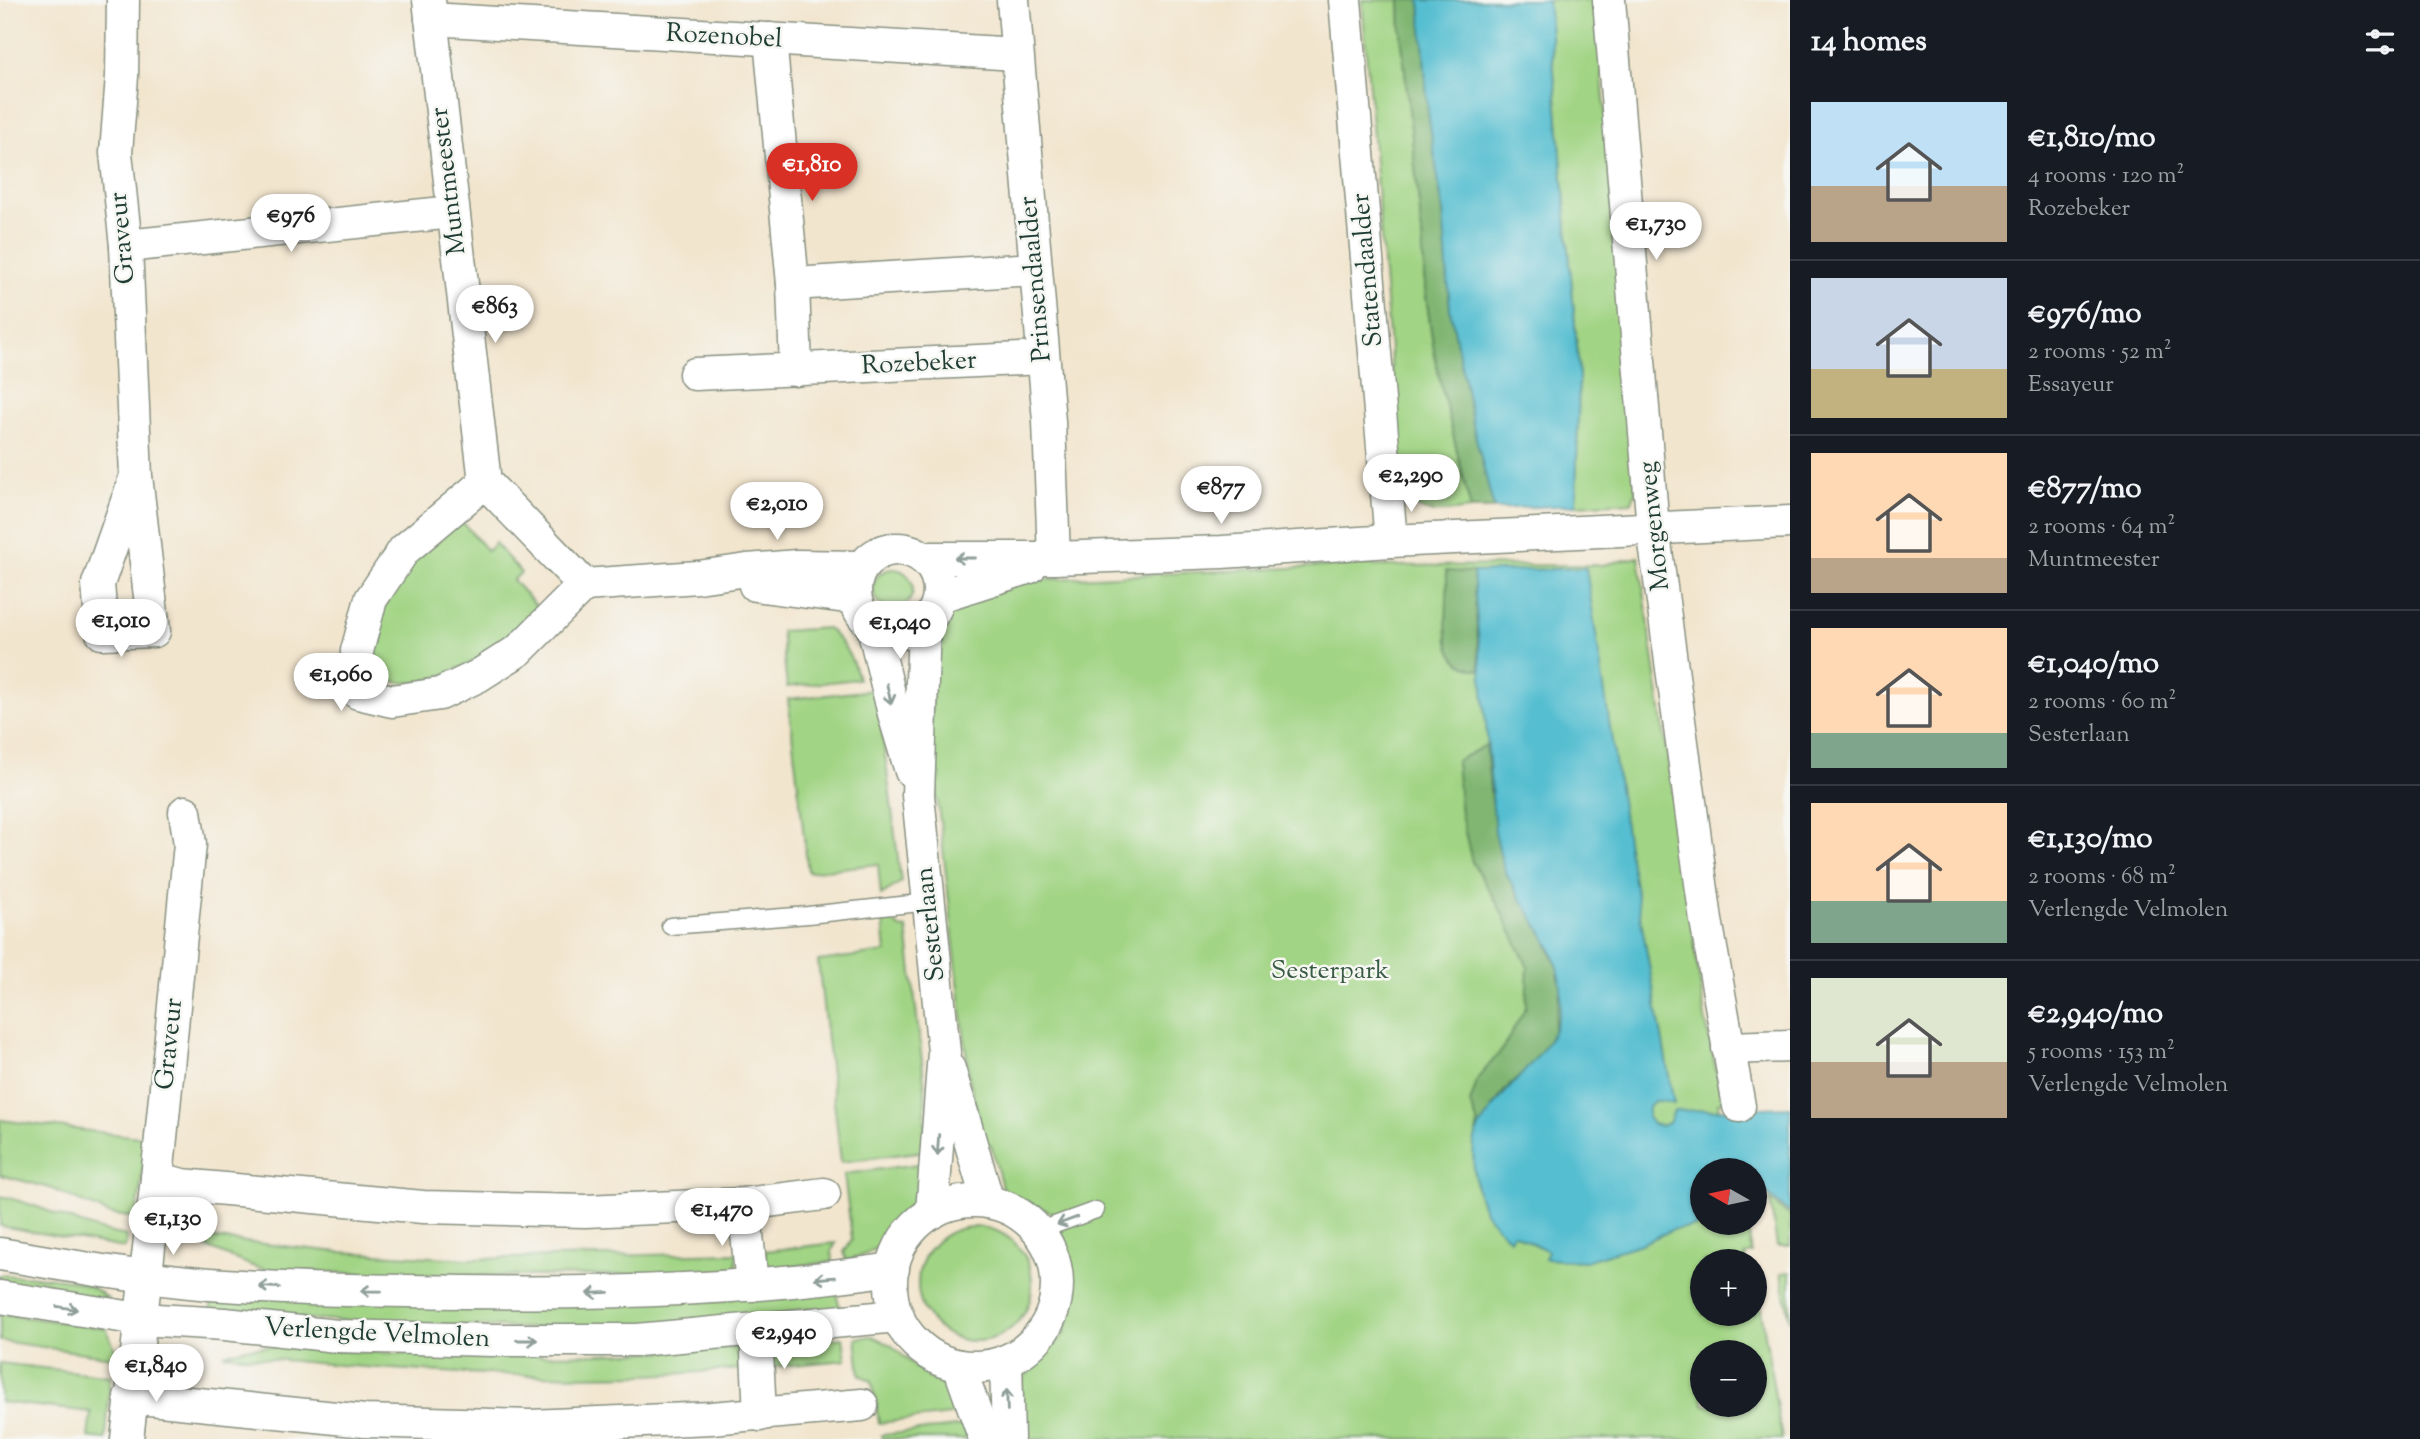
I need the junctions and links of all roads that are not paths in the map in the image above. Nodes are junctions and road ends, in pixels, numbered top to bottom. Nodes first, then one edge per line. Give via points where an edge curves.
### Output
1 (123, 0) edge
2 (1013, 0) edge
3 (1345, 0) edge
4 (1609, 0) edge
5 (430, 10) edge
6 (771, 39) junction
7 (1017, 54) junction
8 (453, 212) junction
9 (126, 246) junction
10 (1035, 269) junction
11 (793, 284) junction
12 (1043, 358) junction
13 (796, 370) junction
14 (695, 374) dead end
15 (136, 476) dead end
16 (485, 482) junction
17 (1790, 522) edge
18 (1653, 528) junction
19 (1391, 541) junction
20 (924, 558) junction
21 (1054, 558) junction
22 (861, 567) junction
23 (698, 577) junction
24 (584, 585) junction
25 (940, 596) junction
26 (854, 598) junction
27 (924, 625) junction
28 (873, 627) junction
29 (918, 795) junction
30 (185, 812) dead end
31 (929, 902) junction
32 (670, 926) dead end
33 (1790, 1046) edge
34 (1728, 1048) junction
35 (944, 1052) junction
36 (1738, 1106) dead end
37 (157, 1178) junction
38 (824, 1194) dead end
39 (988, 1202) junction
40 (744, 1204) junction
41 (1096, 1210) dead end
42 (932, 1213) junction
43 (1038, 1231) junction
44 (0, 1254) edge
45 (893, 1269) junction
46 (145, 1277) junction
47 (752, 1285) junction
48 (0, 1297) edge
49 (898, 1316) junction
50 (139, 1319) junction
51 (755, 1331) junction
52 (1006, 1361) junction
53 (959, 1366) junction
54 (130, 1396) junction
55 (862, 1405) dead end
56 (760, 1415) junction
57 (127, 1439) edge
58 (985, 1439) edge
59 (1008, 1439) edge

1 - 9 street, Graveur via 116,153
2 - 7 street, Prinsendaalder
3 - 19 street, Statendaalder
4 - 18 street, Morgenweg
5 - 6 street, Rozenobel
5 - 8 street, Muntmeester
6 - 7 street, Rozenobel
6 - 11 street
7 - 10 street, Prinsendaalder
8 - 9 street
8 - 16 street, Muntmeester
9 - 15 street, Graveur
10 - 11 street
10 - 12 street, Prinsendaalder
11 - 13 street
12 - 13 street, Rozebeker
12 - 21 street, Prinsendaalder
13 - 14 street, Rozebeker
16 - 24 street
16 - 24 street via 404,550 371,599 357,651 358,693 392,701 440,694 478,676 519,650
17 - 18 street
18 - 19 street
18 - 34 street, Morgenweg via 1706,920
19 - 21 street
21 -> 20 street
20 - 22 street via 891,549
20 - 25 street via 937,575
21 - 25 street
22 - 23 street via 797,566
22 - 26 street
23 - 24 street
23 - 26 street
25 - 27 street
26 - 28 street
27 - 28 street via 899,635
27 - 29 street, Sesterlaan
28 -> 29 street, Sesterlaan
29 - 31 street, Sesterlaan
30 - 37 street, Graveur via 190,844
31 - 32 lane
31 - 35 street, Sesterlaan
33 - 34 street
34 - 36 street, Morgenweg
35 - 39 street, Sesterlaan
35 -> 42 street, Sesterlaan
37 - 40 street via 182,1185 423,1207 585,1211
37 - 46 street, Graveur
38 - 40 street
39 - 42 street via 959,1203
39 - 43 street via 1018,1214
40 - 47 street
41 -> 43 lane
42 - 45 street via 906,1237
43 - 52 street via 1055,1266 1055,1305 1037,1339
44 - 46 street, Verlengde Velmolen
45 -> 47 street, Verlengde Velmolen
45 - 49 street via 892,1293
47 -> 46 street, Verlengde Velmolen via 587,1294 337,1290
46 - 50 street, Graveur
48 -> 50 street, Verlengde Velmolen
49 - 51 street, Verlengde Velmolen
49 - 53 street via 927,1353
50 -> 51 street, Verlengde Velmolen via 337,1336 492,1340 637,1340
50 - 54 street, Graveur
51 - 56 street
52 - 53 street
59 -> 52 street
53 - 58 street
54 - 56 street via 407,1423 530,1426
54 - 57 street, Graveur
55 - 56 street

